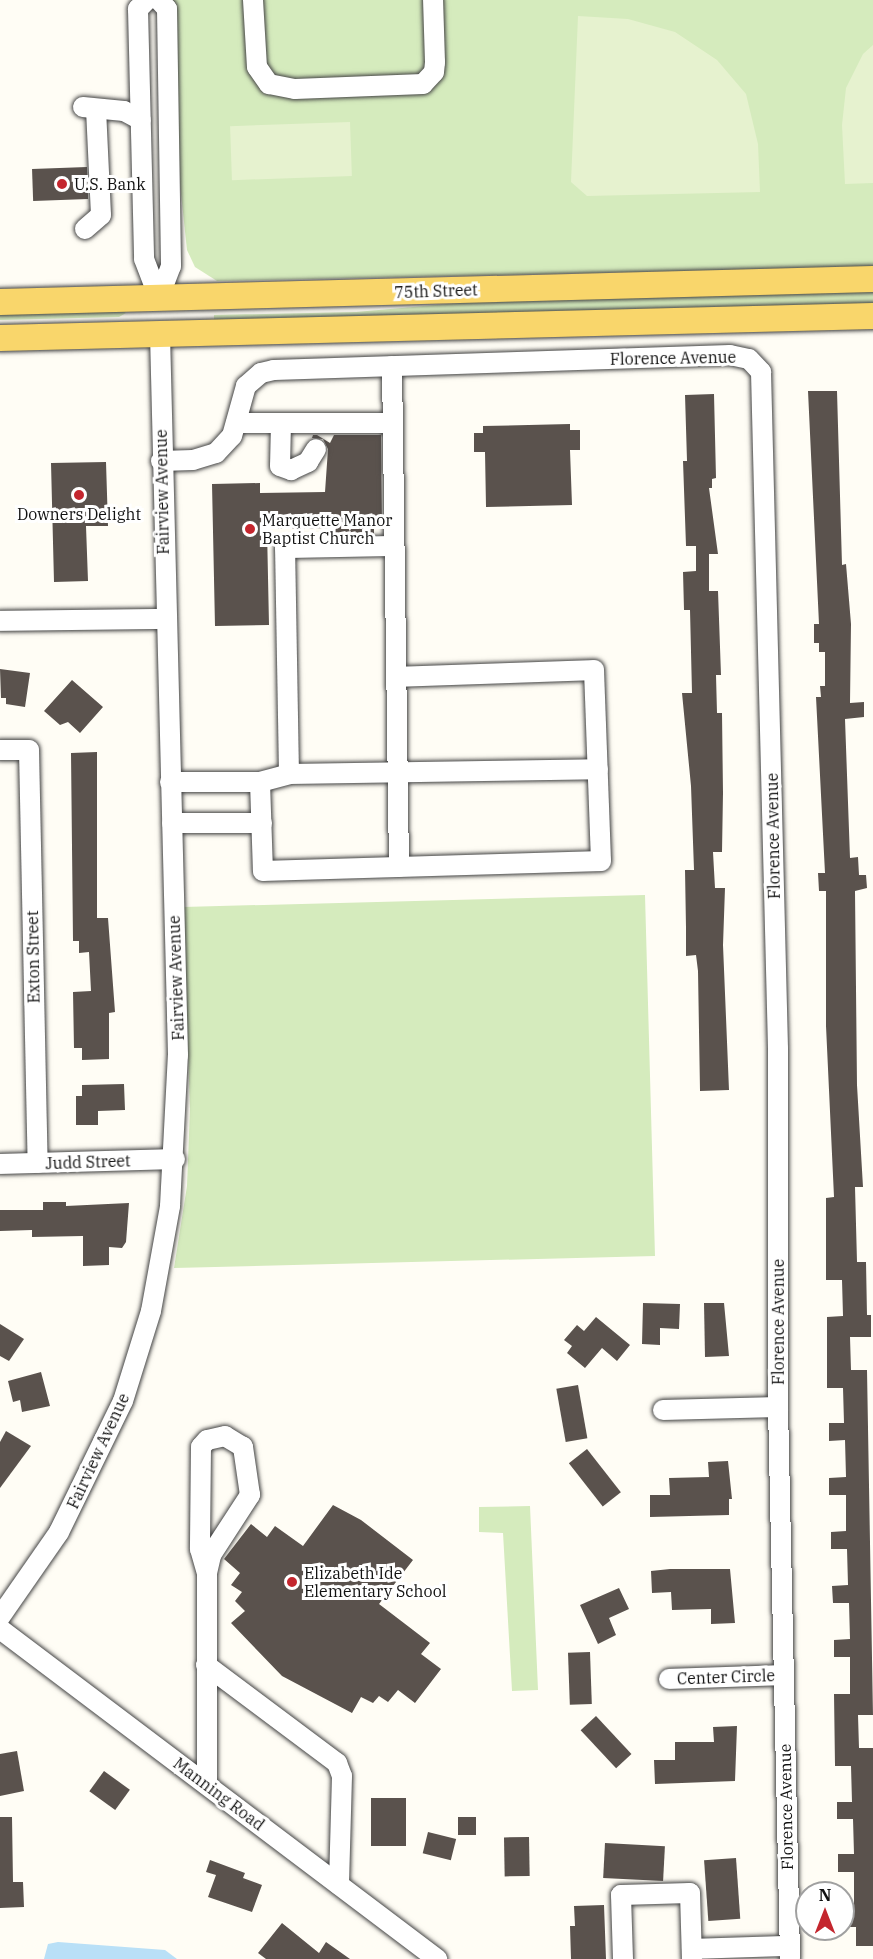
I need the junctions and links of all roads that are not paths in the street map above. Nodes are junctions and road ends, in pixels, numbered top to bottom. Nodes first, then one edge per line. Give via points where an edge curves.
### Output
1 (147, 0) edge
2 (159, 0) edge
3 (253, 0) edge
4 (433, 0) edge
5 (141, 120) junction
6 (85, 229) dead end
7 (873, 279) edge
8 (159, 298) junction
9 (0, 302) edge
10 (873, 316) edge
11 (160, 334) junction
12 (0, 338) edge
13 (392, 366) junction
14 (236, 423) junction
15 (281, 423) junction
16 (393, 423) junction
17 (321, 437) junction
18 (160, 461) junction
19 (394, 546) junction
20 (165, 619) junction
21 (0, 621) edge
22 (396, 677) junction
23 (0, 750) edge
24 (597, 769) junction
25 (289, 774) junction
26 (395, 774) junction
27 (170, 782) junction
28 (260, 782) junction
29 (172, 823) junction
30 (262, 823) junction
31 (399, 867) junction
32 (175, 1159) junction
33 (38, 1163) junction
34 (0, 1164) edge
35 (778, 1407) junction
36 (663, 1410) dead end
37 (207, 1573) junction
38 (0, 1617) edge
39 (0, 1629) edge
40 (206, 1665) junction
41 (783, 1675) junction
42 (669, 1679) dead end
43 (207, 1785) junction
44 (339, 1885) junction
45 (790, 1953) edge
46 (692, 1954) edge
47 (437, 1959) edge
48 (623, 1959) edge

1 - 5 street, Fairview Avenue via 138,9
2 - 8 street, Fairview Avenue via 167,9 171,266
3 - 4 street via 257,68 269,84 295,89 423,84 434,72
5 - 6 street via 124,111 93,108 101,215
5 - 8 street, Fairview Avenue via 144,259
7 - 8 main road, 75th Street
8 - 9 main road, 75th Street
8 - 11 main road, Fairview Avenue
10 - 11 main road
11 - 12 main road
11 - 18 street, Fairview Avenue
13 - 14 street, Florence Avenue via 261,373 241,396
13 - 16 street
13 - 35 street, Florence Avenue via 730,355 748,359 761,372 778,1049
14 - 15 street
14 - 18 street, Florence Avenue via 232,436 216,453 193,460
15 - 17 street
15 - 17 street via 280,466 291,470 308,462
16 - 17 street
16 - 19 street
18 - 20 street, Fairview Avenue
19 - 22 street
19 - 25 street via 285,548
20 - 21 street
20 - 27 street, Fairview Avenue
22 - 24 street via 594,670
22 - 26 street
23 - 33 street, Exton Street via 28,750
24 - 26 street
24 - 31 street via 601,861
25 - 26 street
25 - 28 street
26 - 31 street
27 - 28 street
27 - 29 street, Fairview Avenue
28 - 30 street
29 - 30 street
29 - 32 street, Fairview Avenue via 178,1055
30 - 31 street via 263,871
32 - 33 street, Judd Street
32 - 38 street, Fairview Avenue via 164,1248 151,1311 123,1401 59,1532
33 - 34 street, Judd Street
35 - 36 street
35 - 41 street, Florence Avenue
37 - 37 street via 211,1555 250,1495 243,1448 225,1436 207,1440 201,1448 200,1549
37 - 40 street
39 - 43 street, Manning Road
40 - 43 street
40 - 44 street via 338,1763 342,1776
41 - 42 street, Center Circle
41 - 45 street, Florence Avenue
43 - 44 street, Manning Road
44 - 47 street, Manning Road
45 - 46 street
46 - 48 street via 690,1893 621,1895

